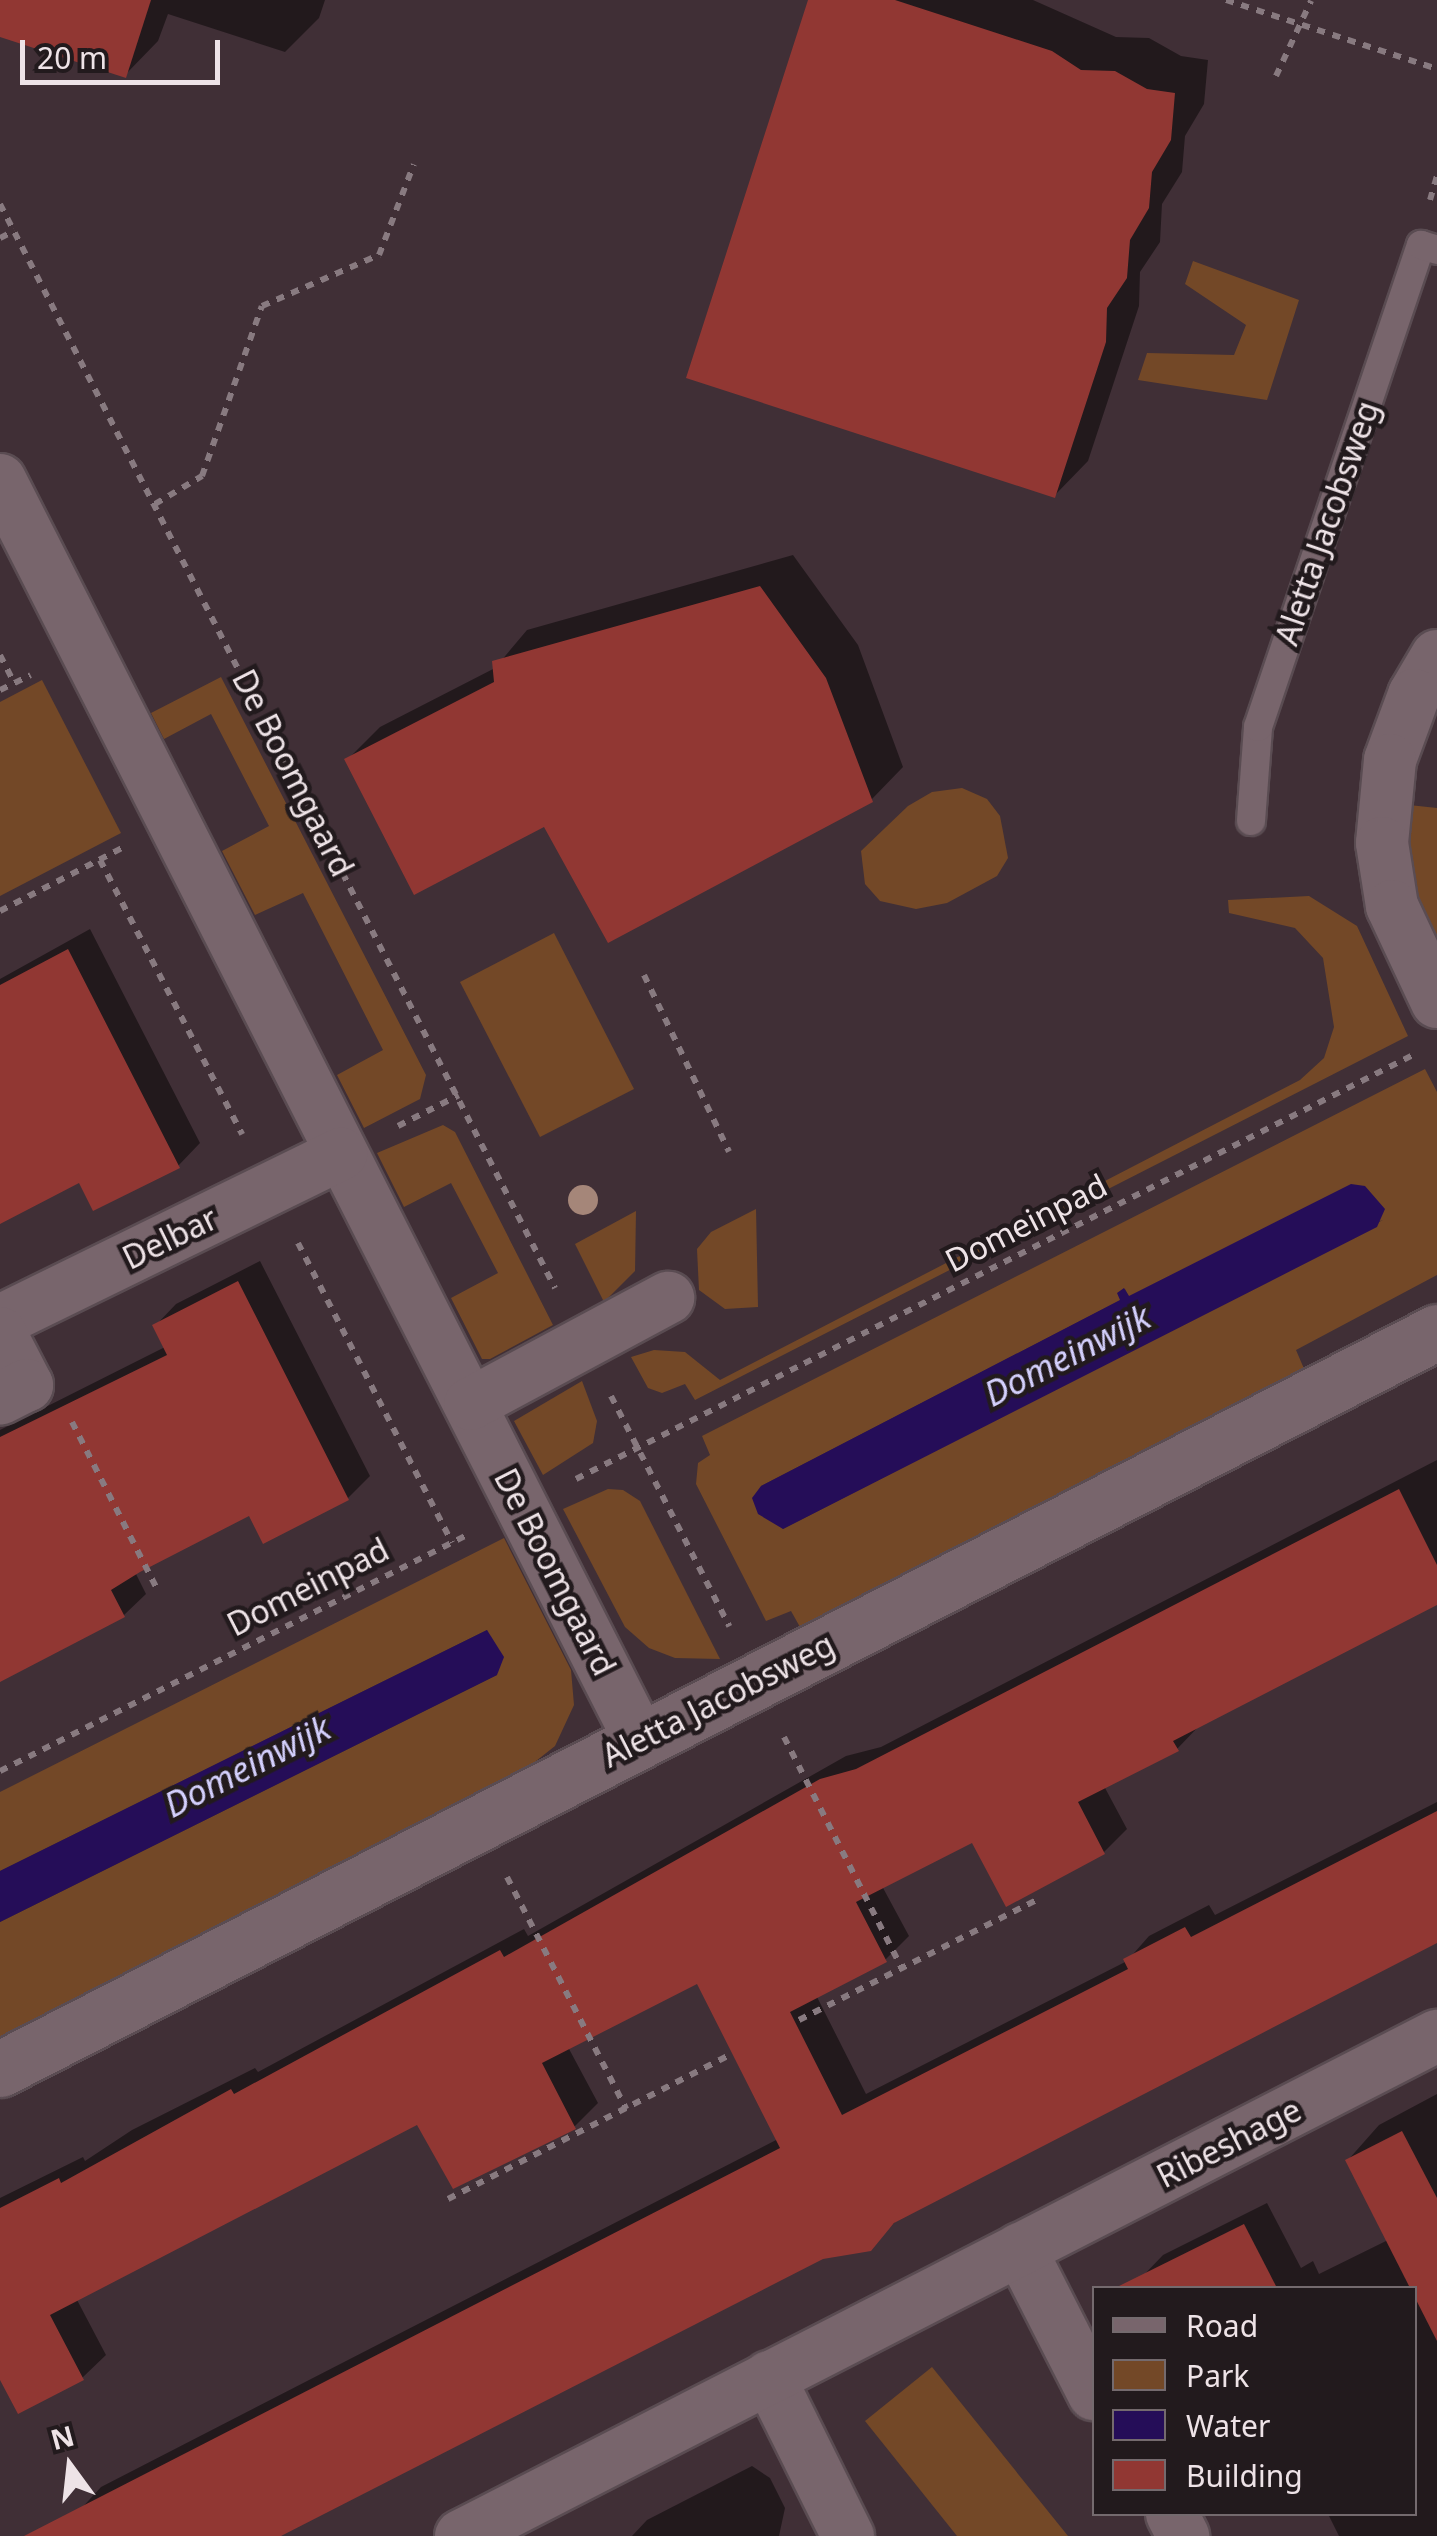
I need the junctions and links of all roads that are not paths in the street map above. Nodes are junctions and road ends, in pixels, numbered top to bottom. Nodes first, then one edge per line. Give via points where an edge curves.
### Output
1 (1437, 250) edge
2 (0, 480) edge
3 (1437, 656) edge
4 (1252, 822) dead end
5 (1432, 1025) edge
6 (340, 1154) junction
7 (668, 1298) dead end
8 (0, 1321) edge
9 (1437, 1332) edge
10 (0, 1333) edge
11 (14, 1392) edge
12 (470, 1404) junction
13 (640, 1740) junction
14 (1437, 2036) edge
15 (0, 2068) edge
16 (1020, 2249) junction
17 (769, 2376) junction
18 (1092, 2390) edge
19 (461, 2536) edge
20 (848, 2536) edge

1 - 4 lane, Aletta Jacobsweg via 1421,245 1258,727
2 - 6 street, De Boomgaard
3 - 5 street via 1390,760 1382,843 1392,906
6 - 8 street, Delbar
6 - 12 street, De Boomgaard
7 - 12 street
9 - 13 street, Aletta Jacobsweg
10 - 11 street
12 - 13 street, De Boomgaard
13 - 15 street, Aletta Jacobsweg
14 - 16 street, Ribeshage
16 - 17 street, Ribeshage
16 - 18 street
17 - 19 street, Ribeshage
17 - 20 street

